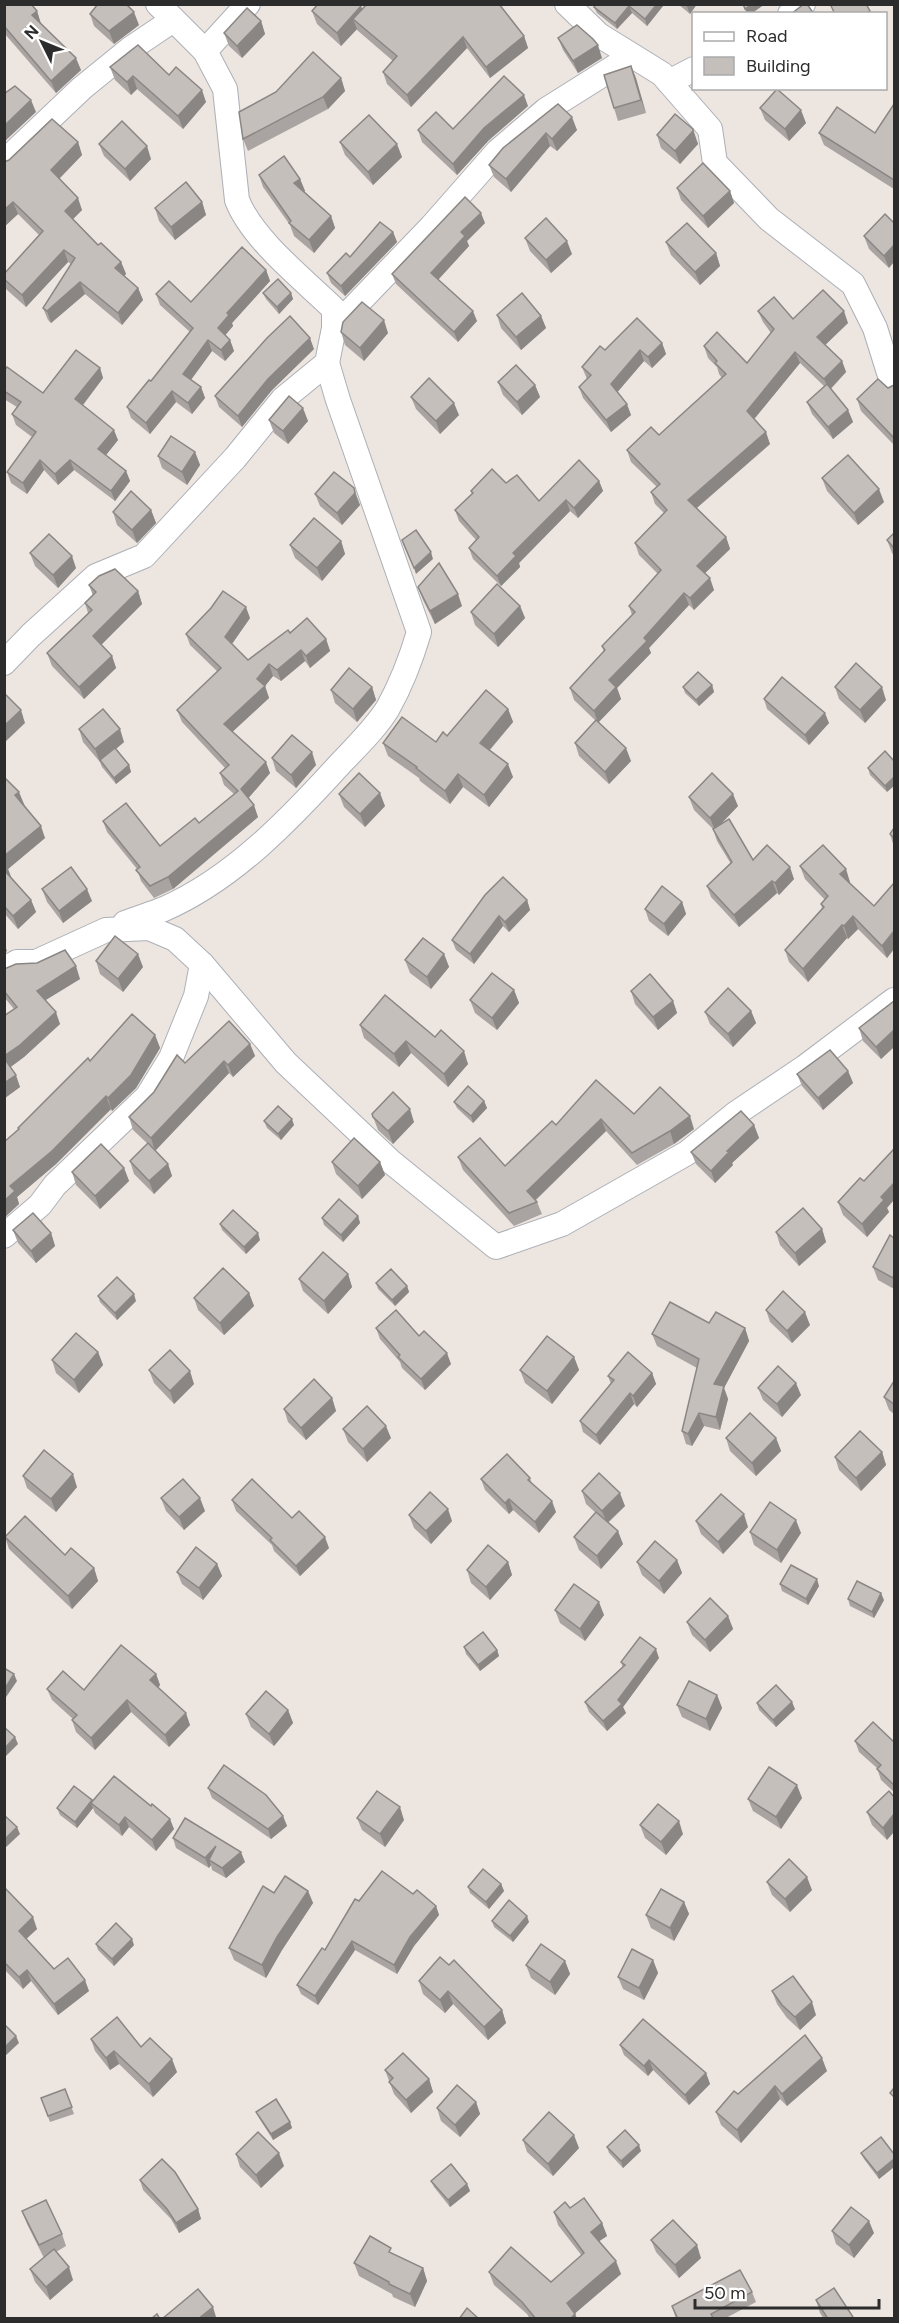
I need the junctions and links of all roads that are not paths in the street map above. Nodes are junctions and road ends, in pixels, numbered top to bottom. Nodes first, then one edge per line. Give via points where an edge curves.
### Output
1 (248, 4) edge
2 (567, 4) edge
3 (166, 12) edge
4 (205, 51) junction
5 (632, 56) junction
6 (692, 70) edge
7 (669, 82) junction
8 (4, 162) edge
9 (334, 328) junction
10 (327, 363) junction
11 (894, 383) edge
12 (4, 663) edge
13 (106, 930) junction
14 (202, 964) junction
15 (4, 969) edge
16 (894, 1000) edge
17 (4, 1236) edge

1 - 4 street
2 - 5 street via 598,35
3 - 4 street
3 - 8 street
4 - 9 street via 225,89 237,200 243,216 334,309
5 - 7 street
5 - 9 street via 546,110 498,151
6 - 7 street
7 - 11 street via 710,129 715,163 769,219 853,284 875,328
9 - 10 street
10 - 12 street via 283,399 235,458 144,556 96,576
10 - 13 street via 419,632 407,671 386,710 367,733 309,798 258,846 213,880 165,908
13 - 14 street via 149,928 175,939
13 - 15 street via 36,962 17,962
14 - 16 street via 286,1063 390,1161 496,1247 562,1224 687,1153
14 - 17 street via 196,996 171,1058 147,1097

